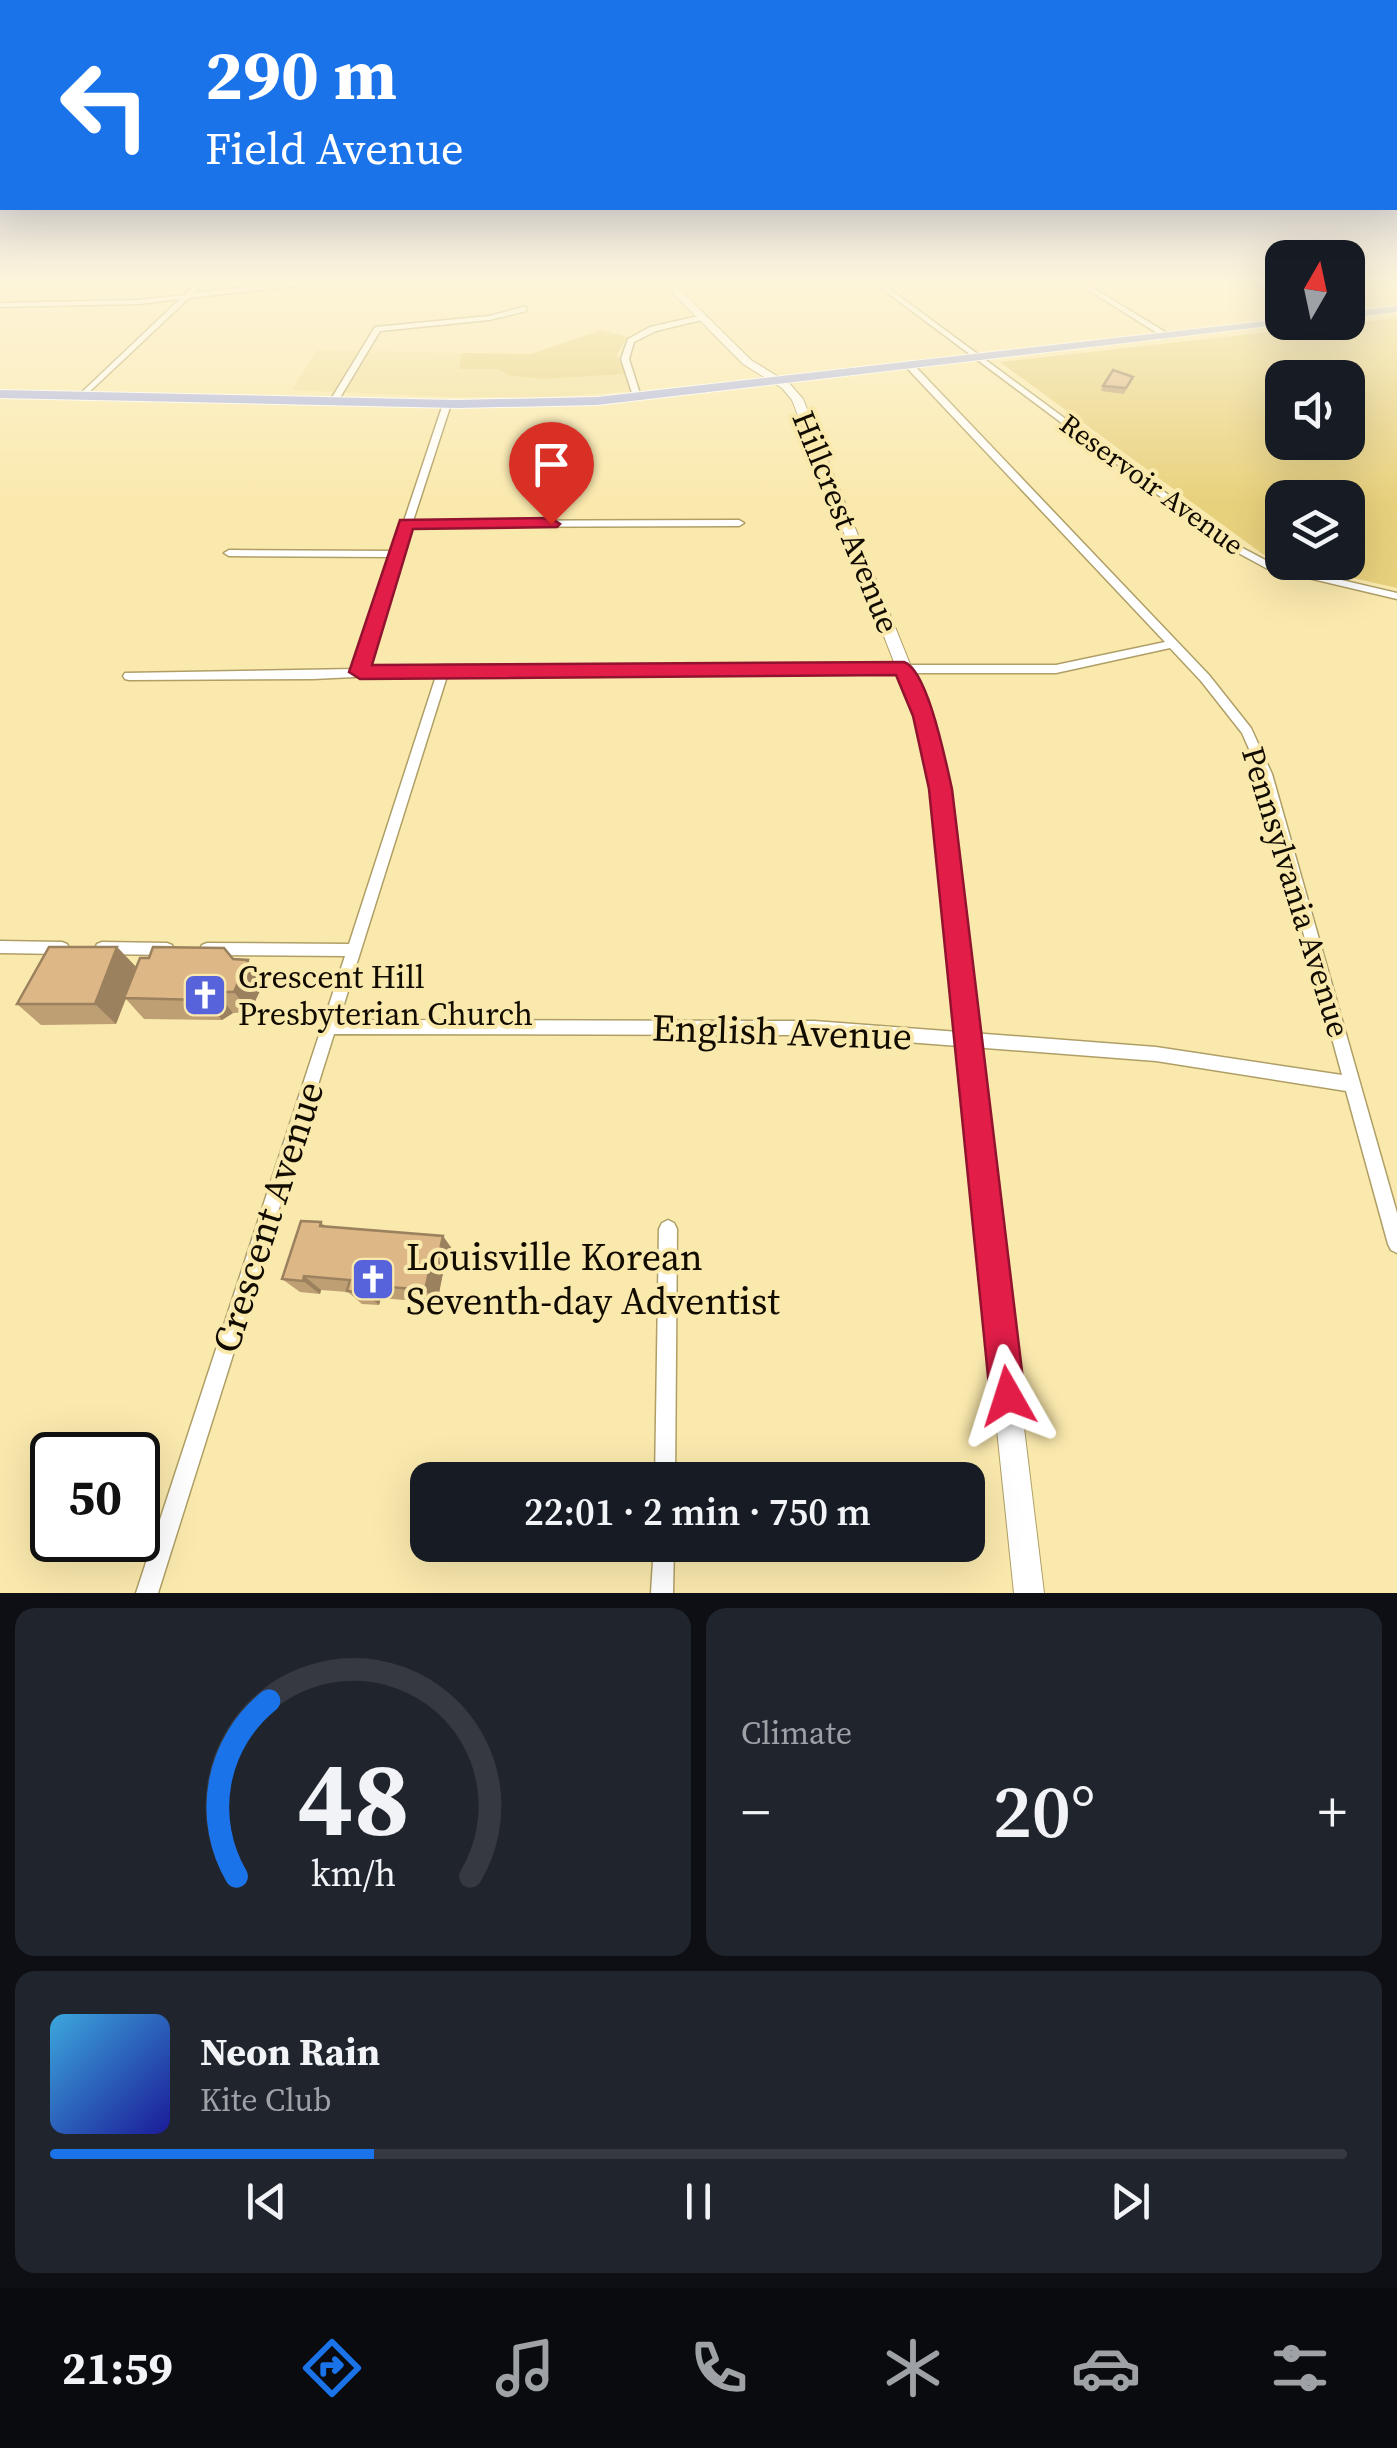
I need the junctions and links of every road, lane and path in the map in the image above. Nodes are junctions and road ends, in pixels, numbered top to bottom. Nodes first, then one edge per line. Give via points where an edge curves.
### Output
1 (129, 353) edge
2 (363, 353) edge
3 (627, 353) edge
4 (739, 353) edge
5 (972, 353) edge
6 (1018, 353) edge
7 (978, 358) junction
8 (909, 366) junction
9 (778, 382) junction
10 (0, 394) edge
11 (86, 394) junction
12 (638, 397) junction
13 (335, 399) junction
14 (447, 404) junction
15 (739, 523) dead end
16 (406, 524) junction
17 (229, 553) dead end
18 (396, 554) junction
19 (1397, 596) edge
20 (1173, 644) junction
21 (904, 668) junction
22 (444, 669) junction
23 (360, 672) junction
24 (129, 676) dead end
25 (0, 948) edge
26 (70, 948) edge
27 (89, 948) edge
28 (353, 950) junction
29 (328, 1027) junction
30 (969, 1040) junction
31 (1352, 1084) junction
32 (668, 1229) dead end
33 (1397, 1244) edge
34 (665, 1462) edge
35 (663, 1562) edge
36 (147, 1593) edge
37 (662, 1593) edge
38 (1029, 1593) edge

1 - 11 street
2 - 13 street
3 - 12 street
4 - 9 main road, Hillcrest Avenue
5 - 7 street, Reservoir Avenue
6 - 7 main road
7 - 8 main road
7 - 19 street, Reservoir Avenue via 1257,560
8 - 9 main road
8 - 20 street, Pennsylvania Avenue
9 - 12 main road
9 - 21 main road, Hillcrest Avenue via 797,399
10 - 11 main road
11 - 13 main road
12 - 14 main road
13 - 14 main road
14 - 16 street
15 - 16 street
16 - 18 street
17 - 18 street
18 - 23 street
20 - 21 street via 1056,669
20 - 31 street, Pennsylvania Avenue via 1230,706 1260,755
21 - 22 street
21 - 30 main road, Hillcrest Avenue via 935,758
22 - 23 street
22 - 28 street, Crescent Avenue
23 - 24 street
25 - 26 street
27 - 28 street
28 - 29 street, Crescent Avenue
29 - 30 street, English Avenue via 757,1025
29 - 36 street, Crescent Avenue
30 - 31 street, English Avenue via 1156,1054
30 - 38 main road, Hillcrest Avenue
31 - 33 street, Pennsylvania Avenue
32 - 34 street
35 - 37 street

